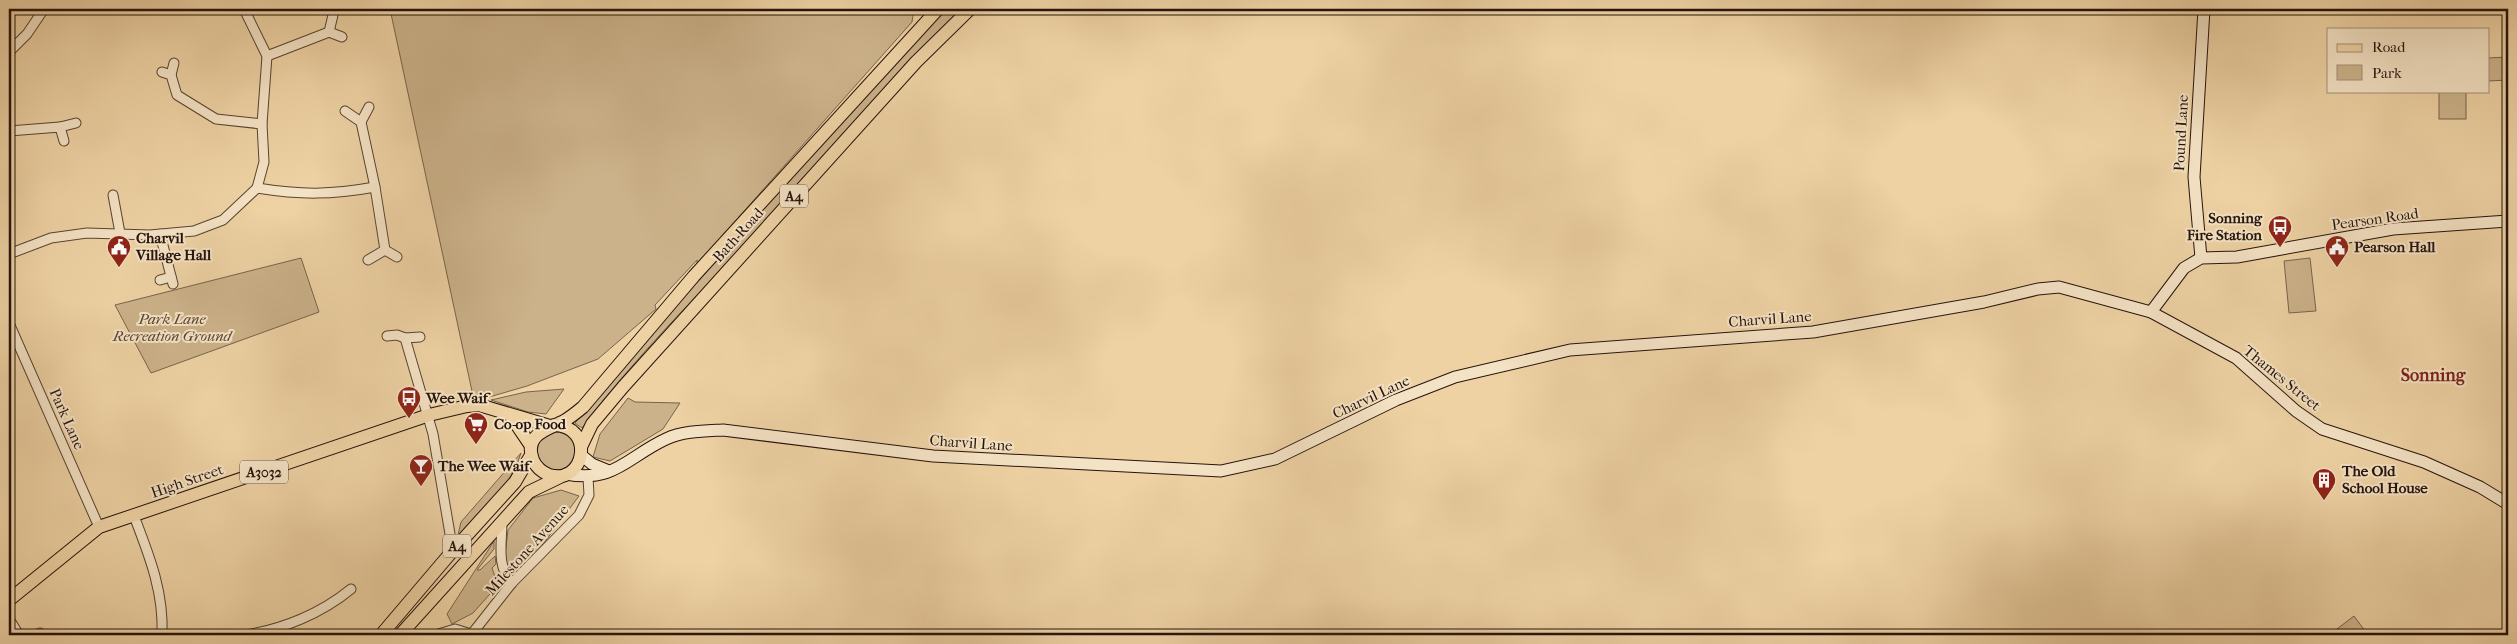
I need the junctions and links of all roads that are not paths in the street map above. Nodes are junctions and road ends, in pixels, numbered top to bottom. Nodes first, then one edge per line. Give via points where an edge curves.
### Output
1 (44, 9) edge
2 (244, 9) edge
3 (938, 9) edge
4 (970, 9) edge
5 (2204, 9) edge
6 (333, 15) dead end
7 (329, 32) junction
8 (342, 38) dead end
9 (9, 52) edge
10 (267, 56) junction
11 (174, 62) dead end
12 (369, 107) dead end
13 (345, 110) dead end
14 (361, 122) junction
15 (76, 123) dead end
16 (262, 124) junction
17 (60, 127) junction
18 (9, 131) edge
19 (64, 140) dead end
20 (375, 186) junction
21 (257, 188) junction
22 (113, 195) dead end
23 (2508, 221) edge
24 (120, 233) junction
25 (160, 234) junction
26 (386, 250) junction
27 (9, 254) edge
28 (397, 257) dead end
29 (2201, 258) junction
30 (368, 260) dead end
31 (160, 280) dead end
32 (2151, 312) junction
33 (9, 323) edge
34 (388, 336) dead end
35 (420, 337) dead end
36 (405, 338) junction
37 (429, 415) junction
38 (510, 416) junction
39 (552, 426) junction
40 (531, 451) junction
41 (581, 451) junction
42 (609, 471) junction
43 (565, 474) junction
44 (588, 477) junction
45 (2508, 504) edge
46 (134, 516) junction
47 (502, 522) junction
48 (99, 527) junction
49 (449, 555) junction
50 (512, 583) junction
51 (351, 589) dead end
52 (9, 600) edge
53 (9, 619) edge
54 (265, 634) edge
55 (19, 635) edge
56 (162, 635) edge
57 (244, 635) edge
58 (381, 635) edge
59 (400, 635) edge
60 (435, 635) edge
61 (471, 635) edge

1 - 9 street via 27,34
2 - 10 street
3 - 39 main road, Bath Road / A4 via 700,270 583,407
4 - 41 main road, Bath Road / A4 via 896,83 613,398 592,424
5 - 29 main road, Pound Lane via 2194,177
6 - 7 street
7 - 8 street
7 - 10 street
10 - 16 street
11 - 16 street via 167,74 177,95 216,119
12 - 14 street
13 - 14 street
14 - 20 street
15 - 17 street
16 - 21 street via 264,162
17 - 18 street
17 - 19 street
20 - 21 street via 342,193 297,194
20 - 26 street
21 - 25 street via 223,220 194,231
22 - 24 street
23 - 29 main road, Pearson Road via 2392,229 2237,257
24 - 25 street
24 - 27 street via 51,238
25 - 31 street via 172,281
26 - 28 street
26 - 30 street
29 - 32 main road via 2184,268
32 - 42 main road, Charvil Lane via 2059,287 1813,332 1570,350 1455,376 1396,400 1275,459 1221,471 933,456 723,430 690,432 666,438 632,461
32 - 45 main road, Thames Street via 2236,358 2296,411 2322,429 2424,462 2480,487
33 - 48 street, Park Lane
34 - 36 street
35 - 36 street
36 - 37 street
37 - 38 main road, High Street / A3032 via 479,406 494,408
37 - 46 main road, High Street / A3032
37 - 49 street via 450,534
38 - 39 main road, High Street / A3032
38 - 40 main road
39 - 40 main road, Bath Road / A4 via 538,433
39 - 41 main road via 565,427 573,432
40 - 43 main road via 536,466 543,472 554,476
40 - 49 main road, A4 via 515,482
41 - 42 main road via 592,464
41 - 43 main road, Bath Road / A4 via 576,467
42 - 44 main road, Charvil Lane
43 - 44 main road, Charvil Lane
43 - 47 main road, A4 via 529,492
44 - 50 street, Milestone Avenue via 589,495 579,514
46 - 48 main road, High Street / A3032
46 - 56 street via 155,572 162,610
47 - 50 street via 501,558 507,578
47 - 59 main road, A4
48 - 52 main road, High Street / A3032
49 - 58 main road, A4
50 - 61 street, Milestone Avenue
51 - 54 street via 331,605
53 - 55 street
54 - 57 street
60 - 61 street via 455,629

